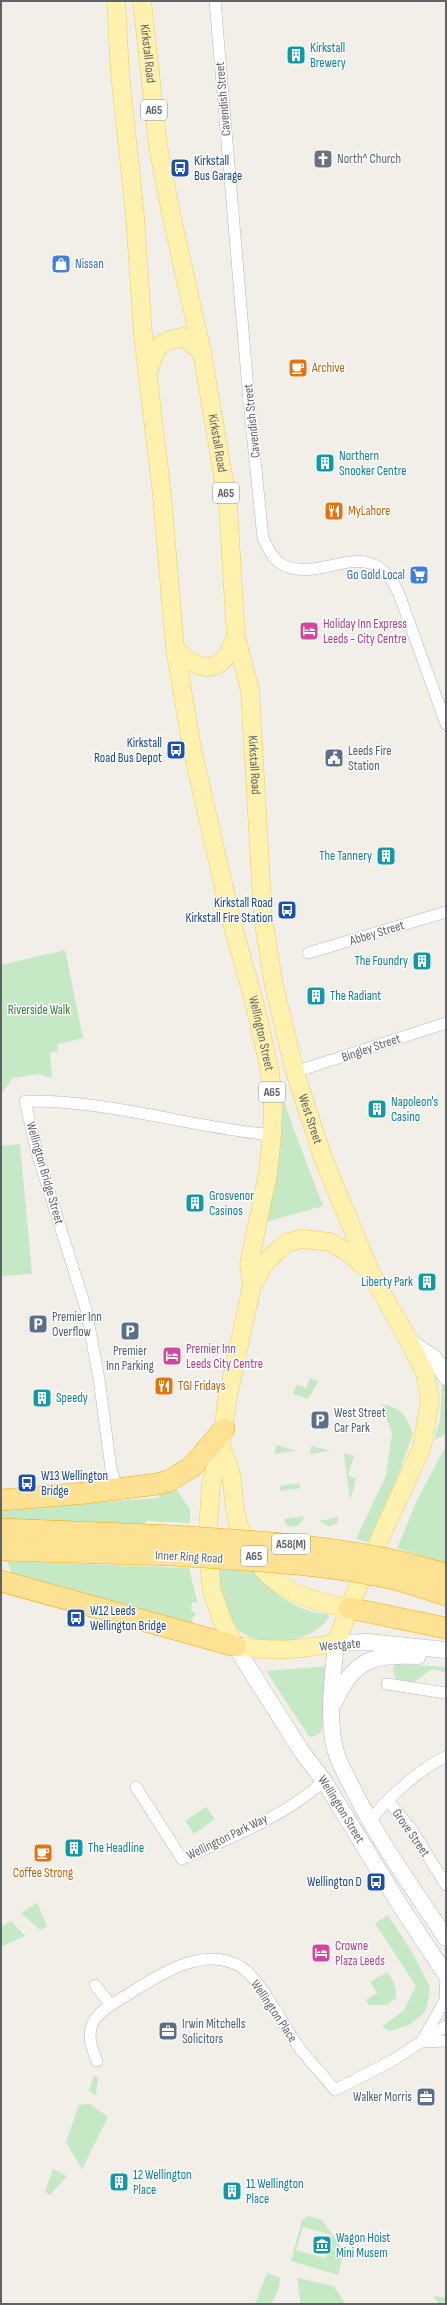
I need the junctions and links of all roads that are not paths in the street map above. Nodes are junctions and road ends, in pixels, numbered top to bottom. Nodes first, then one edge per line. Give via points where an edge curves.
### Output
1 (116, 1) edge
2 (142, 1) edge
3 (214, 1) edge
4 (202, 352) junction
5 (148, 373) junction
6 (236, 637) junction
7 (175, 648) junction
8 (446, 724) edge
9 (227, 902) joint
10 (446, 912) edge
11 (308, 953) dead end
12 (270, 961) joint
13 (446, 1023) edge
14 (295, 1072) junction
15 (272, 1135) junction
16 (370, 1271) junction
17 (252, 1284) junction
18 (409, 1340) junction
19 (446, 1376) edge
20 (223, 1438) junction
21 (118, 1489) junction
22 (1, 1500) edge
23 (1, 1529) edge
24 (173, 1546) junction
25 (1, 1550) edge
26 (402, 1572) junction
27 (446, 1574) edge
28 (1, 1581) edge
29 (446, 1595) edge
30 (349, 1608) junction
31 (446, 1628) edge
32 (336, 1643) junction
33 (235, 1646) junction
34 (446, 1650) edge
35 (446, 1657) edge
36 (387, 1684) dead end
37 (446, 1693) edge
38 (332, 1706) junction
39 (446, 1757) edge
40 (324, 1781) junction
41 (136, 1787) dead end
42 (388, 1801) junction
43 (370, 1823) junction
44 (446, 1885) edge
45 (446, 1938) edge
46 (446, 1974) edge
47 (95, 1985) dead end
48 (111, 2005) junction
49 (446, 2026) edge
50 (446, 2041) edge
51 (422, 2042) junction
52 (97, 2061) dead end

1 - 5 main road, Kirkstall Road / A65 via 120,73 136,216 143,335
2 - 4 main road, Kirkstall Road / A65 via 158,146
3 - 8 street, Cavendish Street via 263,538 270,552 283,564 302,569 353,561 370,563 384,570 393,580 399,594
4 - 5 main road via 183,337 170,339 156,347
4 - 6 main road, Kirkstall Road / A65 via 228,505
5 - 7 main road, Kirkstall Road / A65 via 162,495
6 - 7 main road via 226,657 216,665 202,667 188,662
6 - 12 main road, Kirkstall Road / A65 via 250,690 258,850
7 - 9 main road, Kirkstall Road / A65 via 192,748
9 - 15 main road, Wellington Street / A65 via 266,1050 273,1107
10 - 11 street, Abbey Street
12 - 14 main road, West Street / A65 via 281,1020
13 - 14 street, Bingley Street
14 - 16 main road, West Street / A65 via 323,1158
15 - 17 main road, Wellington Street / A65 via 268,1173 249,1264
15 - 21 street, Wellington Bridge Street via 237,1132 58,1101 25,1101 37,1153 86,1309 99,1379 111,1469
16 - 17 main road, A65 via 334,1244 303,1239 288,1242 277,1251
16 - 18 main road, A65
17 - 20 main road, A65 via 227,1401
18 - 19 street via 434,1358
18 - 30 main road, A65 via 425,1373 430,1400 422,1447
20 - 21 highway via 178,1476 157,1484
20 - 30 main road, A65 via 237,1520 248,1548 264,1571 283,1588 305,1599
20 - 33 main road, A65 via 211,1484 207,1547 212,1591
21 - 22 highway
23 - 24 highway, Inner Ring Road / A58(M)
24 - 25 highway, Inner Ring Road / A58(M)
24 - 26 highway, Inner Ring Road / A58(M), bridge via 355,1570
26 - 27 highway, Inner Ring Road / A58(M)
26 - 29 highway, Inner Ring Road / A58(M)
28 - 33 highway
30 - 31 highway
30 - 32 main road, A65
32 - 33 main road, Westgate via 275,1651
32 - 34 street, Westgate via 368,1642
32 - 38 street, Wellington Street
33 - 40 street, Wellington Street via 298,1746
35 - 38 street via 376,1658 344,1680
36 - 37 street
38 - 43 street, Wellington Street via 335,1749
39 - 42 street via 406,1784
40 - 41 street, Wellington Park Way via 311,1793 247,1830 182,1859
40 - 46 street, Wellington Street via 403,1910
42 - 43 street
42 - 44 street, Grove Street via 412,1830
43 - 45 street, Wellington Street
46 - 51 street, Wellington Place via 445,2000
47 - 48 street
48 - 51 street, Wellington Place via 164,1972 198,1961 223,1959 243,1968 254,1980 297,2045 335,2090 384,2066
48 - 52 street, Wellington Place via 94,2020 90,2033
49 - 51 street, Wellington Place
50 - 51 street, Wellington Place

